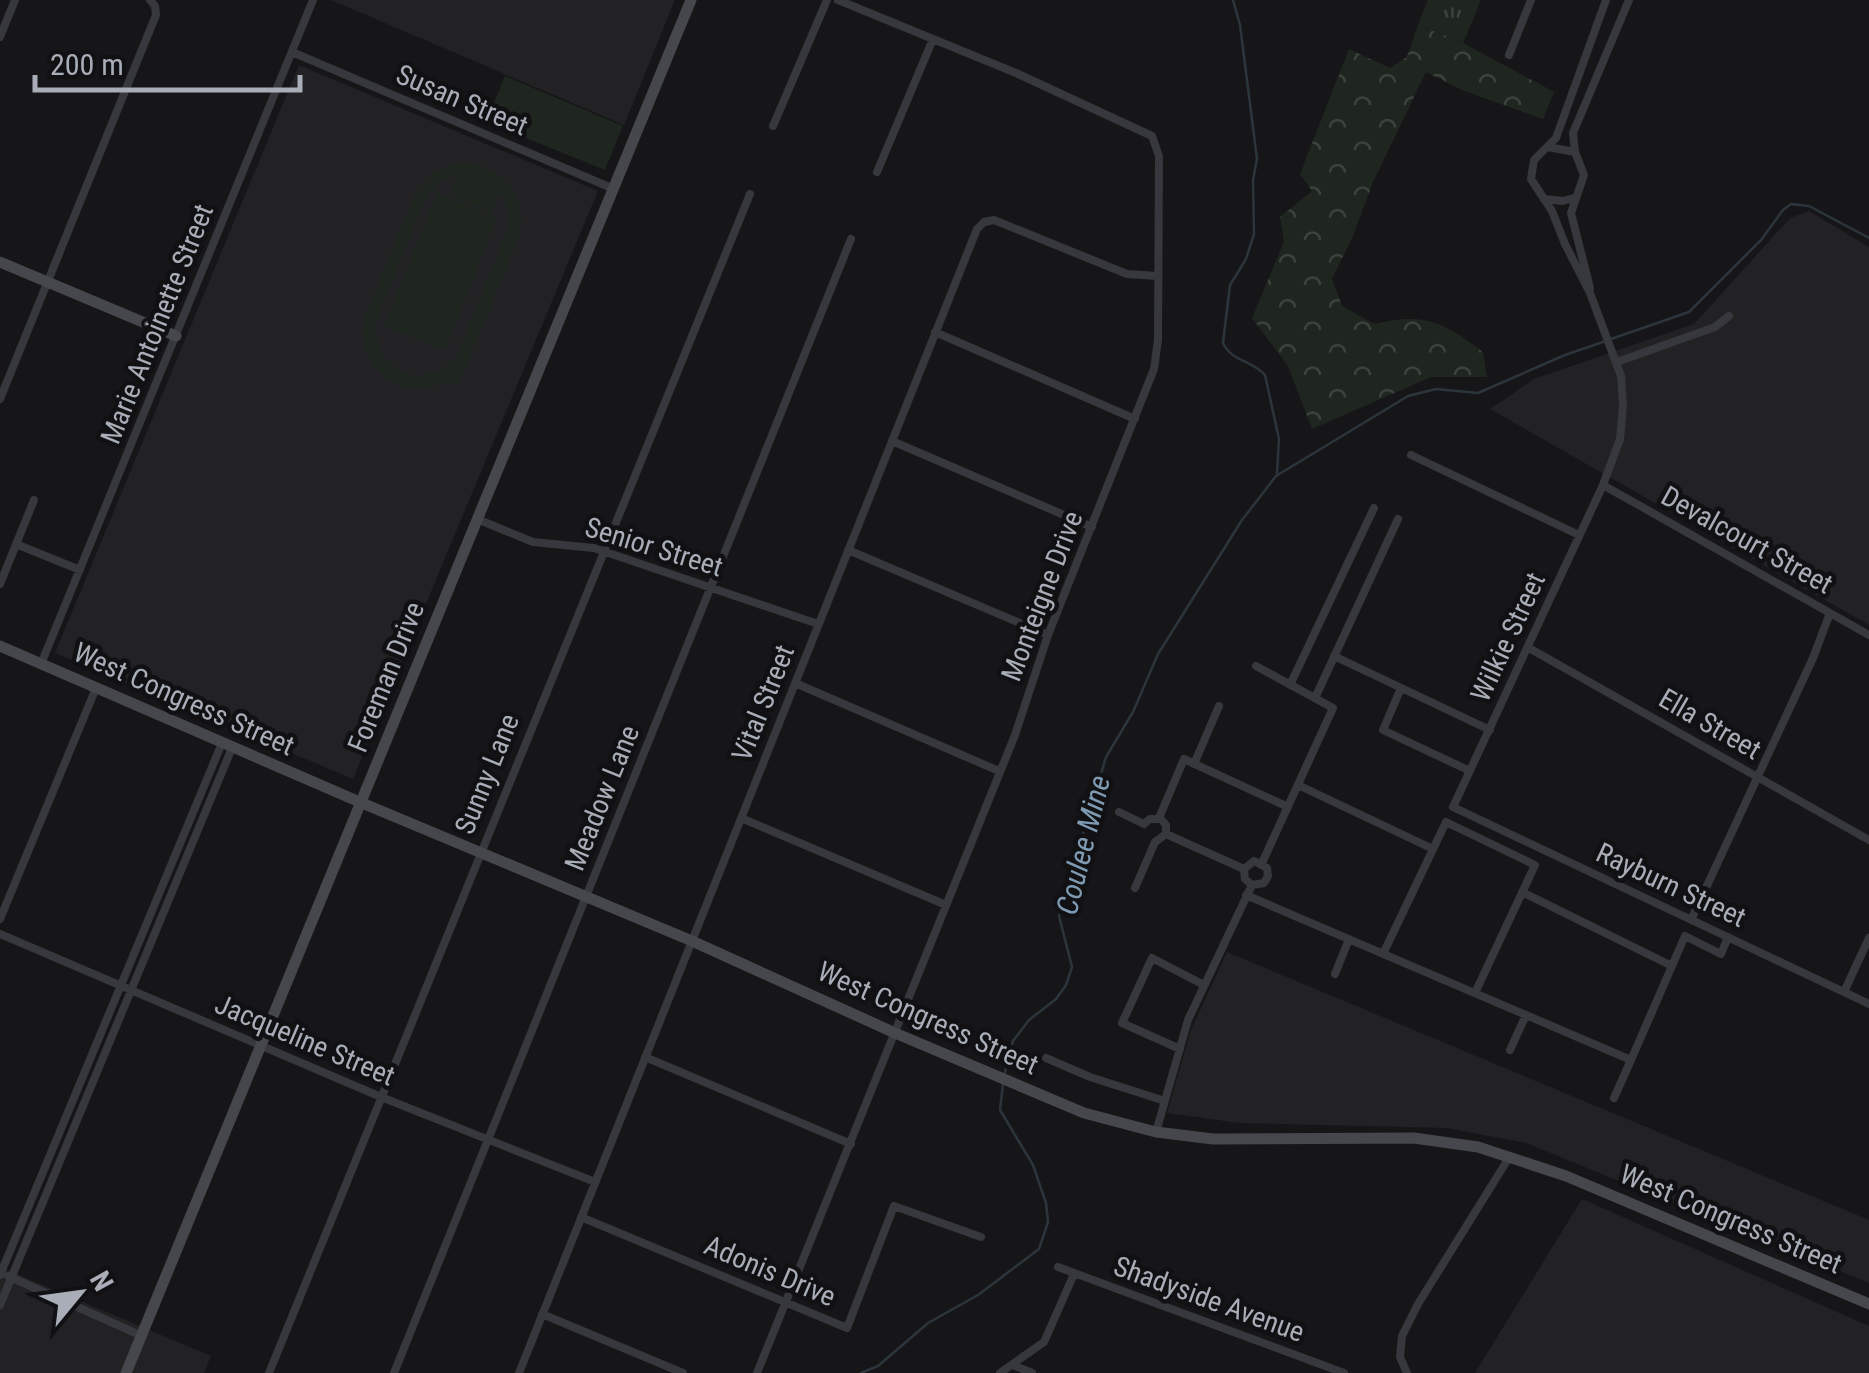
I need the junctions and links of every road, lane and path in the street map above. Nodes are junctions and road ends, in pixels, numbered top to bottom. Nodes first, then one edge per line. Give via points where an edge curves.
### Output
1 (15, 0) edge
2 (313, 0) edge
3 (691, 0) edge
4 (827, 0) edge
5 (838, 0) edge
6 (1531, 0) edge
7 (1606, 0) edge
8 (1629, 0) edge
9 (152, 3) edge
10 (0, 37) edge
11 (933, 39) junction
12 (292, 52) junction
13 (1509, 56) dead end
14 (773, 126) dead end
15 (1548, 148) junction
16 (1575, 152) junction
17 (877, 172) dead end
18 (614, 189) junction
19 (750, 194) dead end
20 (1574, 198) junction
21 (1544, 199) junction
22 (852, 239) dead end
23 (0, 262) edge
24 (1157, 276) junction
25 (48, 282) junction
26 (1590, 292) junction
27 (1730, 316) dead end
28 (936, 332) junction
29 (176, 336) junction
30 (1615, 358) junction
31 (0, 400) edge
32 (1135, 418) junction
33 (892, 442) junction
34 (1410, 455) dead end
35 (1602, 485) junction
36 (34, 500) dead end
37 (1374, 508) dead end
38 (477, 520) junction
39 (1398, 520) dead end
40 (1092, 527) junction
41 (1579, 535) junction
42 (16, 544) junction
43 (603, 550) junction
44 (848, 550) junction
45 (80, 570) junction
46 (0, 584) edge
47 (711, 587) junction
48 (1830, 613) junction
49 (818, 624) junction
50 (1048, 635) junction
51 (1869, 635) edge
52 (0, 646) edge
53 (1528, 648) junction
54 (1334, 656) junction
55 (40, 664) junction
56 (1256, 666) dead end
57 (795, 683) junction
58 (1290, 685) junction
59 (96, 688) junction
60 (1401, 688) junction
61 (1315, 698) junction
62 (1219, 706) dead end
63 (1490, 730) junction
64 (227, 745) junction
65 (1194, 764) junction
66 (1470, 771) junction
67 (999, 772) junction
68 (1758, 778) junction
69 (1298, 785) junction
70 (362, 803) junction
71 (1288, 807) junction
72 (1454, 807) joint
73 (194, 810) junction
74 (1119, 812) dead end
75 (204, 814) junction
76 (741, 818) junction
77 (1159, 818) junction
78 (1144, 824) junction
79 (1491, 825) junction
80 (1166, 834) junction
81 (182, 836) junction
82 (1484, 840) junction
83 (1869, 840) edge
84 (193, 841) junction
85 (1155, 842) junction
86 (1433, 849) junction
87 (1542, 849) junction
88 (480, 851) junction
89 (1262, 863) junction
90 (1535, 864) junction
91 (1244, 870) junction
92 (1252, 884) junction
93 (1136, 888) dead end
94 (1522, 892) junction
95 (587, 896) junction
96 (1246, 896) junction
97 (156, 898) junction
98 (167, 903) junction
99 (946, 905) junction
100 (0, 919) edge
101 (1691, 920) junction
102 (0, 934) edge
103 (1728, 937) junction
104 (1869, 938) edge
105 (1349, 939) junction
106 (692, 941) junction
107 (1383, 954) junction
108 (1672, 966) junction
109 (1335, 974) dead end
110 (1204, 984) junction
111 (120, 986) junction
112 (130, 990) junction
113 (1844, 992) junction
114 (1475, 993) junction
115 (1869, 1004) edge
116 (1526, 1015) junction
117 (894, 1032) junction
118 (260, 1046) junction
119 (1180, 1049) junction
120 (1510, 1050) dead end
121 (646, 1057) junction
122 (1046, 1058) dead end
123 (1631, 1060) junction
124 (89, 1062) junction
125 (100, 1066) junction
126 (381, 1097) junction
127 (1614, 1098) dead end
128 (1165, 1101) junction
129 (1156, 1132) junction
130 (488, 1140) junction
131 (851, 1144) junction
132 (1510, 1156) junction
133 (43, 1173) junction
134 (54, 1177) junction
135 (595, 1182) junction
136 (27, 1210) junction
137 (38, 1214) junction
138 (581, 1217) junction
139 (981, 1237) dead end
140 (1058, 1267) dead end
141 (0, 1274) edge
142 (1074, 1274) junction
143 (12, 1277) junction
144 (786, 1302) junction
145 (1869, 1304) edge
146 (0, 1305) edge
147 (542, 1314) junction
148 (140, 1335) junction
149 (1013, 1365) junction
150 (126, 1373) edge
151 (268, 1373) edge
152 (394, 1373) edge
153 (519, 1373) edge
154 (683, 1373) edge
155 (757, 1373) edge
156 (1000, 1373) edge
157 (1032, 1373) edge
158 (1344, 1373) edge
159 (1407, 1373) edge

1 - 10 street
2 - 12 street, Marie Antoinette Street
3 - 18 main road, Foreman Drive
4 - 14 street
5 - 11 street, Monteigne Drive
6 - 13 street
7 - 15 street
8 - 16 street via 1576,121
9 - 25 street via 156,15
11 - 17 street
11 - 24 street, Monteigne Drive via 1152,136 1159,156
12 - 18 street, Susan Street
12 - 29 street, Marie Antoinette Street
15 - 16 street
15 - 21 street via 1530,169
16 - 20 street via 1584,175
18 - 38 main road, Foreman Drive
19 - 43 street, Sunny Lane
20 - 21 street
20 - 26 street via 1571,216
21 - 26 street
22 - 47 street, Meadow Lane
23 - 25 main road
24 - 28 street, Vital Street via 1127,274 989,220 977,229
24 - 32 street, Monteigne Drive via 1158,354
25 - 29 main road
25 - 31 street
26 - 30 street, Wilkie Street
27 - 30 street via 1715,327
28 - 32 street
28 - 33 street, Vital Street
29 - 45 street, Marie Antoinette Street
30 - 35 street, Wilkie Street via 1623,406 1620,439
32 - 40 street, Monteigne Drive
33 - 40 street
33 - 44 street, Vital Street
34 - 41 street
35 - 41 street, Wilkie Street
35 - 48 street, Devalcourt Street
36 - 42 street
37 - 58 street
38 - 43 street, Senior Street via 533,542
38 - 70 main road, Foreman Drive
39 - 54 street
40 - 50 street, Monteigne Drive
41 - 53 street, Wilkie Street
42 - 45 street
42 - 46 street
43 - 47 street, Senior Street
43 - 88 street, Sunny Lane
44 - 49 street, Vital Street
44 - 50 street
45 - 55 street, Marie Antoinette Street
47 - 49 street, Senior Street
47 - 95 street, Meadow Lane
48 - 51 street, Devalcourt Street
48 - 68 street
49 - 57 street, Vital Street
50 - 67 street, Monteigne Drive
52 - 55 main road, West Congress Street
53 - 63 street, Wilkie Street
53 - 68 street, Ella Street
54 - 60 street
54 - 61 street
55 - 59 main road, West Congress Street
56 - 58 street
57 - 67 street
57 - 76 street, Vital Street
58 - 61 street
59 - 64 main road, West Congress Street
59 - 100 street
60 - 63 street
60 - 66 street via 1383,730
61 - 69 street via 1333,708
62 - 65 street
63 - 66 street, Wilkie Street
64 - 70 main road, West Congress Street
64 - 73 street
64 - 75 street
65 - 71 street
65 - 77 street via 1184,760
66 - 72 street, Wilkie Street
67 - 99 street, Monteigne Drive
68 - 83 street, Ella Street
68 - 101 street
69 - 71 street
69 - 86 street
70 - 88 main road, West Congress Street
70 - 118 main road, Foreman Drive
71 - 89 street
72 - 79 street, Rayburn Street
73 - 75 street
73 - 81 street
74 - 78 street
75 - 84 street
76 - 99 street
76 - 106 street, Vital Street
77 - 78 street
77 - 80 street
78 - 85 street via 1144,836
79 - 82 street
79 - 87 street, Rayburn Street
80 - 85 street
80 - 91 street
81 - 84 street
81 - 97 street
82 - 86 street via 1446,822
82 - 90 street
84 - 98 street
85 - 93 street
86 - 107 street
87 - 90 street
87 - 101 street, Rayburn Street
88 - 95 main road, West Congress Street
88 - 126 street, Sunny Lane
89 - 91 street
89 - 92 street via 1266,880
90 - 94 street
91 - 92 street
92 - 96 street
94 - 108 street
94 - 114 street
95 - 106 main road, West Congress Street
95 - 130 street, Meadow Lane
96 - 105 street
96 - 110 street
97 - 98 street
97 - 111 street
98 - 112 street
99 - 117 street, Monteigne Drive
101 - 103 street, Rayburn Street
102 - 111 street, Jacqueline Street
103 - 108 street via 1720,954 1686,936
103 - 113 street, Rayburn Street
104 - 113 street
105 - 107 street
105 - 109 street
106 - 117 main road, West Congress Street
106 - 121 street, Vital Street
107 - 114 street
108 - 123 street
110 - 119 street
110 - 119 street via 1152,958 1122,1022
111 - 112 street, Jacqueline Street
111 - 124 street
112 - 118 street, Jacqueline Street
112 - 125 street
113 - 115 street, Rayburn Street
114 - 116 street
116 - 120 street
116 - 123 street
117 - 129 main road, West Congress Street via 1106,1120
117 - 131 street, Monteigne Drive
118 - 126 street, Jacqueline Street
118 - 148 main road, Foreman Drive
119 - 128 street
121 - 131 street
121 - 135 street, Vital Street
122 - 128 street
123 - 127 street
124 - 125 street
124 - 133 street
125 - 134 street
126 - 130 street, Jacqueline Street
126 - 151 street, Sunny Lane
128 - 129 street
129 - 132 main road, West Congress Street via 1234,1140 1414,1138
130 - 135 street, Jacqueline Street
130 - 152 street, Meadow Lane
131 - 144 street, Monteigne Drive
132 - 145 main road, West Congress Street
132 - 159 street via 1402,1336
133 - 134 street
133 - 136 street
134 - 137 street
135 - 138 street, Vital Street
136 - 137 street
136 - 141 street
137 - 143 street
138 - 144 street, Adonis Drive
138 - 147 street, Vital Street
139 - 144 street, Adonis Drive via 894,1206 846,1328
140 - 142 street, Shadyside Avenue
141 - 143 street
142 - 149 street via 1044,1342
142 - 158 street, Shadyside Avenue
143 - 146 street
143 - 148 street
144 - 155 street, Monteigne Drive
147 - 153 street, Vital Street
147 - 154 street
148 - 150 main road, Foreman Drive
149 - 156 street
149 - 157 street

